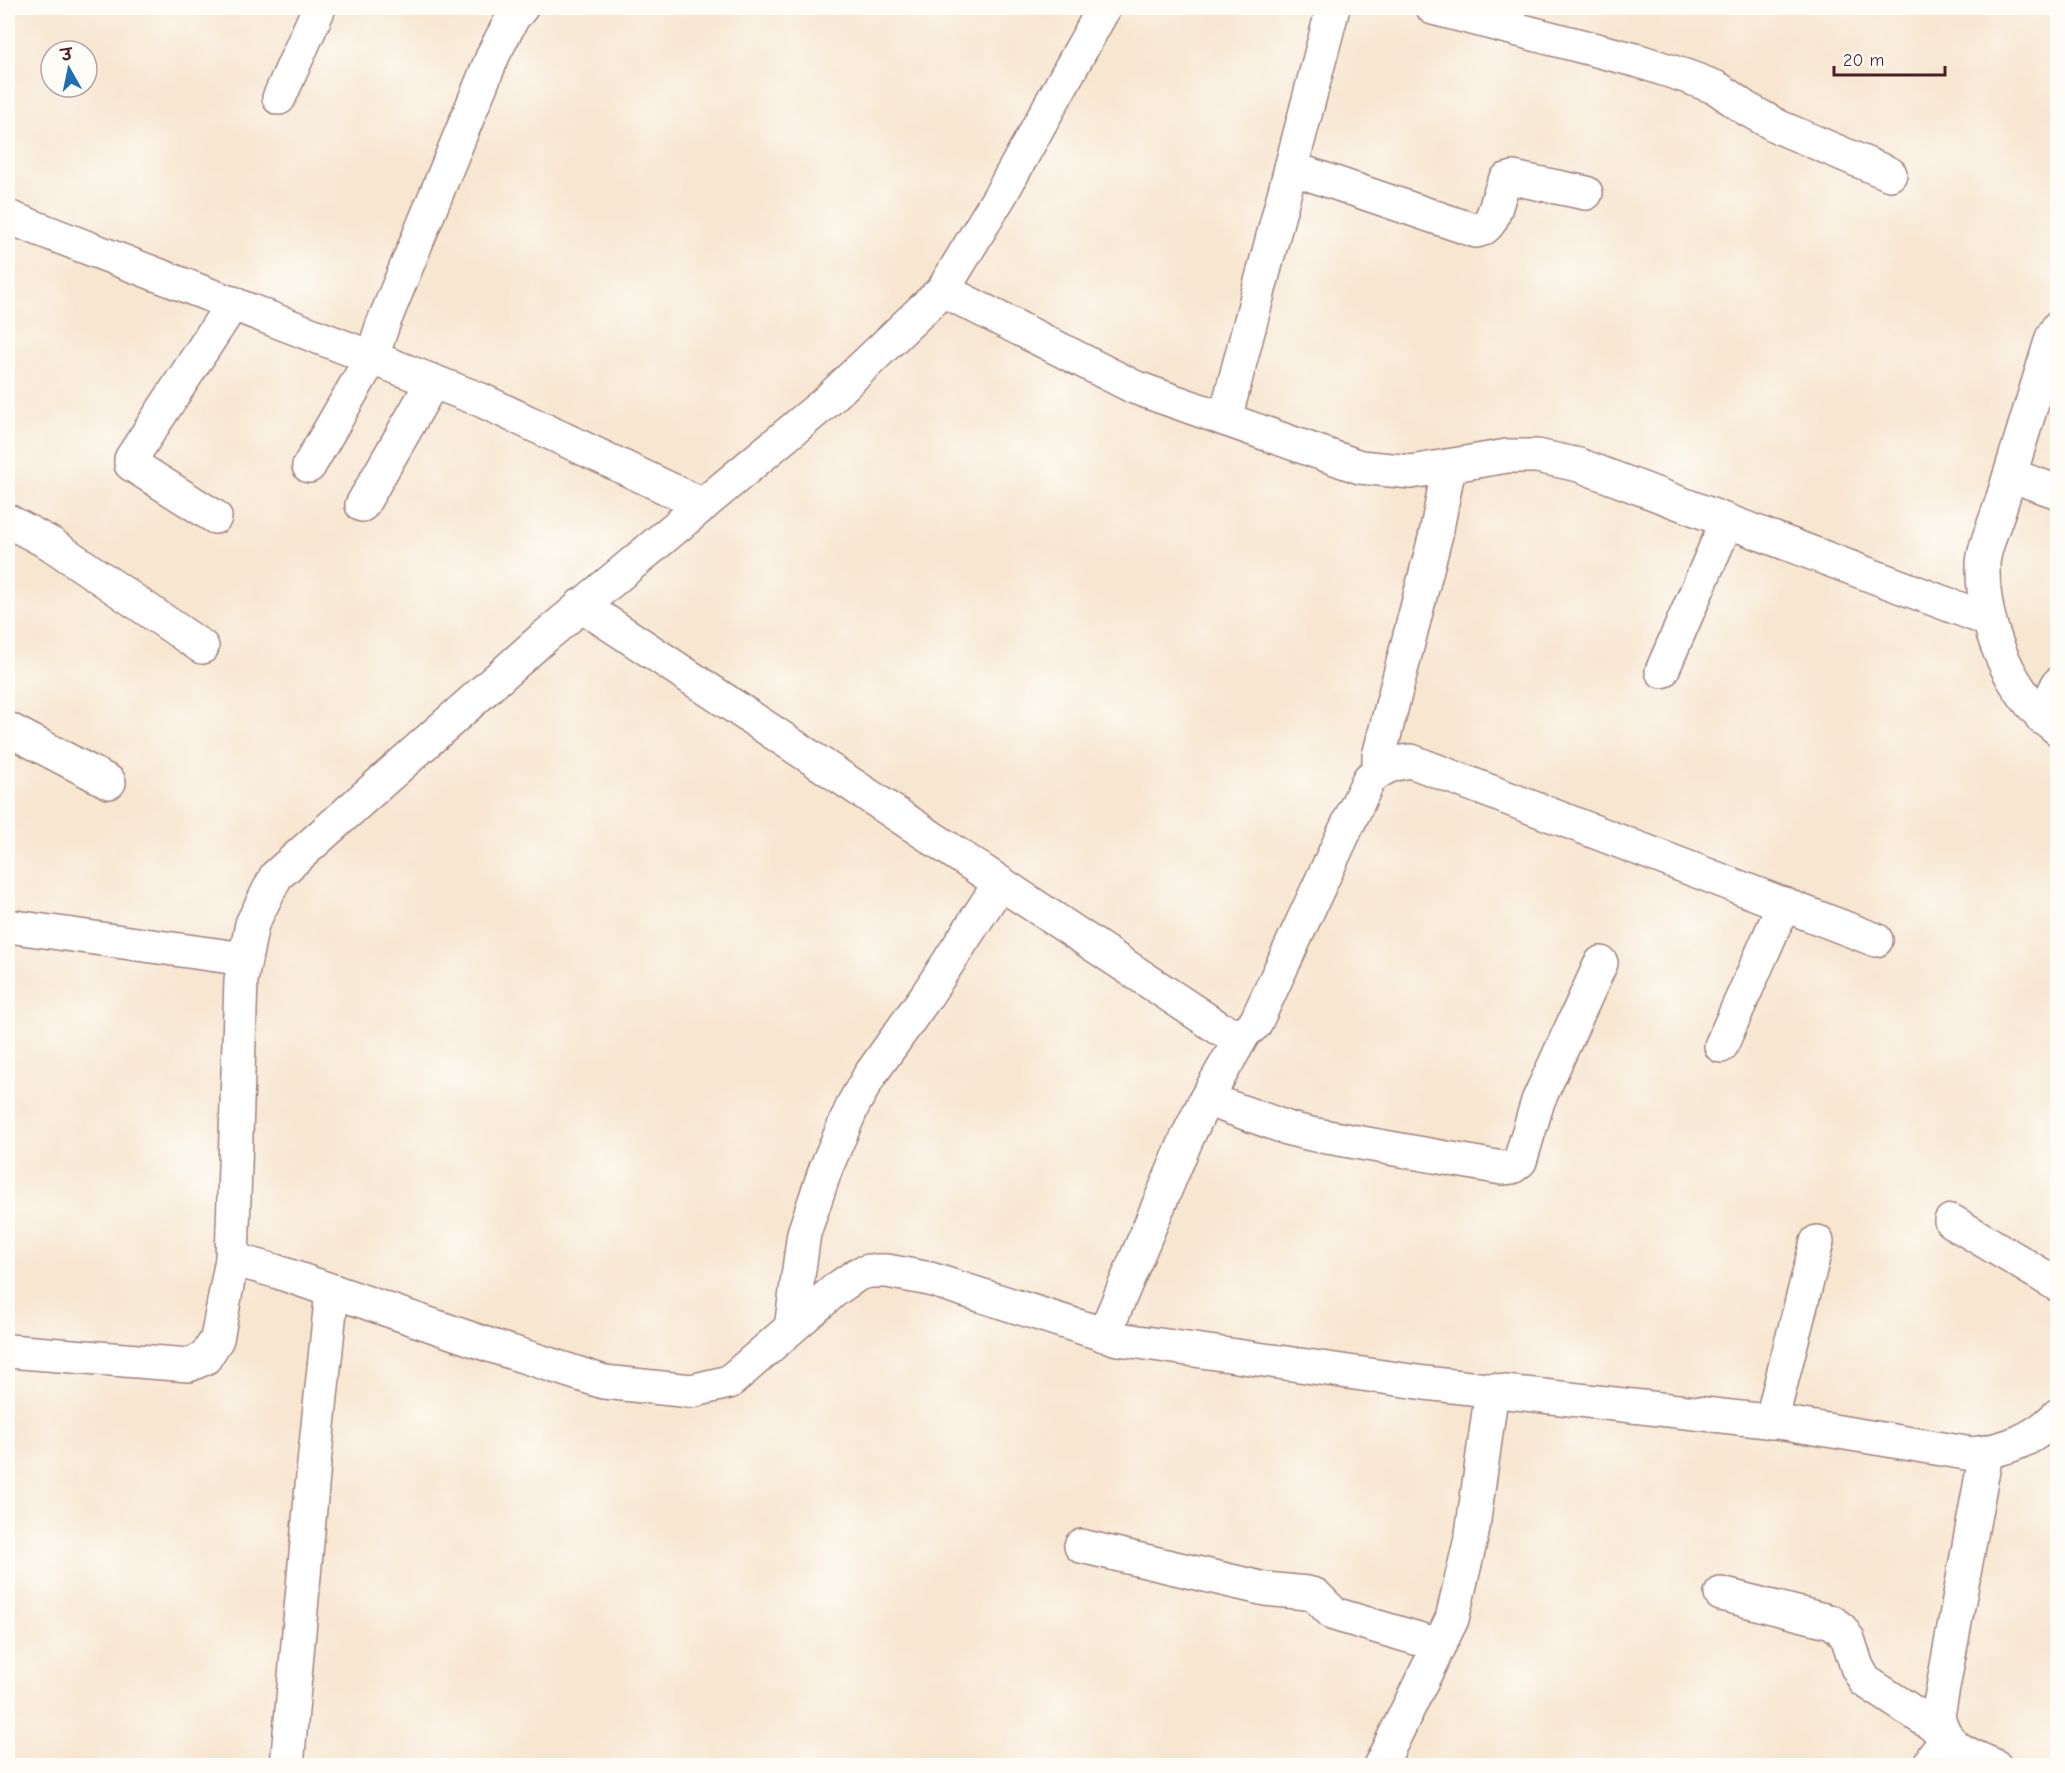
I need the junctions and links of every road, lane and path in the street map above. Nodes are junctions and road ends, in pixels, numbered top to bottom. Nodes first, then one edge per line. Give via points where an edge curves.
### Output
1 (319, 8) edge
2 (519, 8) edge
3 (1104, 8) edge
4 (1333, 8) edge
5 (1434, 8) edge
6 (279, 98) dead end
7 (1291, 168) junction
8 (1890, 174) dead end
9 (1586, 193) dead end
10 (8, 217) edge
11 (944, 290) junction
12 (233, 303) junction
13 (2058, 327) edge
14 (372, 357) junction
15 (433, 381) junction
16 (1225, 419) junction
17 (1449, 465) junction
18 (309, 466) dead end
19 (2010, 475) junction
20 (2058, 492) edge
21 (362, 505) dead end
22 (703, 505) junction
23 (214, 517) dead end
24 (8, 521) edge
25 (1727, 521) junction
26 (581, 606) junction
27 (1989, 620) junction
28 (202, 647) dead end
29 (1662, 671) dead end
30 (2058, 684) edge
31 (2050, 724) edge
32 (8, 729) edge
33 (1379, 770) junction
34 (109, 782) dead end
35 (1000, 883) junction
36 (1784, 904) junction
37 (8, 926) edge
38 (1876, 940) dead end
39 (245, 958) junction
40 (1600, 963) dead end
41 (1244, 1033) junction
42 (1721, 1046) dead end
43 (1206, 1099) junction
44 (1951, 1221) dead end
45 (1817, 1242) dead end
46 (232, 1259) junction
47 (2058, 1285) edge
48 (332, 1291) junction
49 (791, 1328) junction
50 (1104, 1335) junction
51 (8, 1351) edge
52 (1492, 1390) junction
53 (2058, 1415) edge
54 (1771, 1422) junction
55 (1986, 1452) junction
56 (1081, 1546) dead end
57 (1721, 1594) dead end
58 (1439, 1645) junction
59 (1945, 1735) junction
60 (287, 1766) edge
61 (1380, 1766) edge
62 (1929, 1766) edge
63 (1995, 1766) edge

1 - 6 street
2 - 14 street via 494,53
3 - 11 street
4 - 7 street
5 - 8 street via 1688,77 1717,88 1779,127
7 - 9 street via 1476,231 1490,224 1506,180 1513,178
7 - 16 street
10 - 12 street
11 - 16 street via 1134,387
11 - 22 street via 825,402
12 - 14 street
12 - 23 street via 131,459 131,464
13 - 19 street
14 - 15 street
14 - 18 street
15 - 21 street
15 - 22 street
16 - 17 street via 1360,467 1411,472
17 - 25 street via 1507,456 1537,456 1579,465
17 - 33 street via 1436,534 1379,756
19 - 20 street
19 - 27 street via 1983,563
22 - 26 street
24 - 28 street via 51,544
25 - 27 street
25 - 29 street
26 - 35 street
26 - 39 street via 276,876 252,924
27 - 31 street via 1994,640 2023,696
30 - 31 street
32 - 34 street
33 - 36 street via 1411,761
33 - 41 street via 1369,779 1255,1024
35 - 41 street via 1219,1028 1232,1034
35 - 49 street via 854,1103 804,1233
36 - 38 street
36 - 42 street
37 - 39 street
39 - 46 street via 241,980
40 - 43 street via 1538,1101 1520,1161 1512,1167 1290,1129
41 - 43 street
43 - 50 street
44 - 47 street
45 - 54 street
46 - 48 street
46 - 51 street via 217,1339 205,1358 189,1365
48 - 49 street via 604,1382 691,1391 729,1382
48 - 60 street
49 - 50 street via 858,1274 887,1271 930,1280
50 - 52 street
52 - 54 street
52 - 58 street via 1472,1534 1452,1619
53 - 55 street via 2026,1440
54 - 55 street via 1972,1454
55 - 59 street via 1938,1715
56 - 58 street via 1265,1589 1315,1595 1334,1614
57 - 59 street via 1832,1622 1848,1639 1865,1681
58 - 61 street
59 - 62 street
59 - 63 street via 1957,1749

